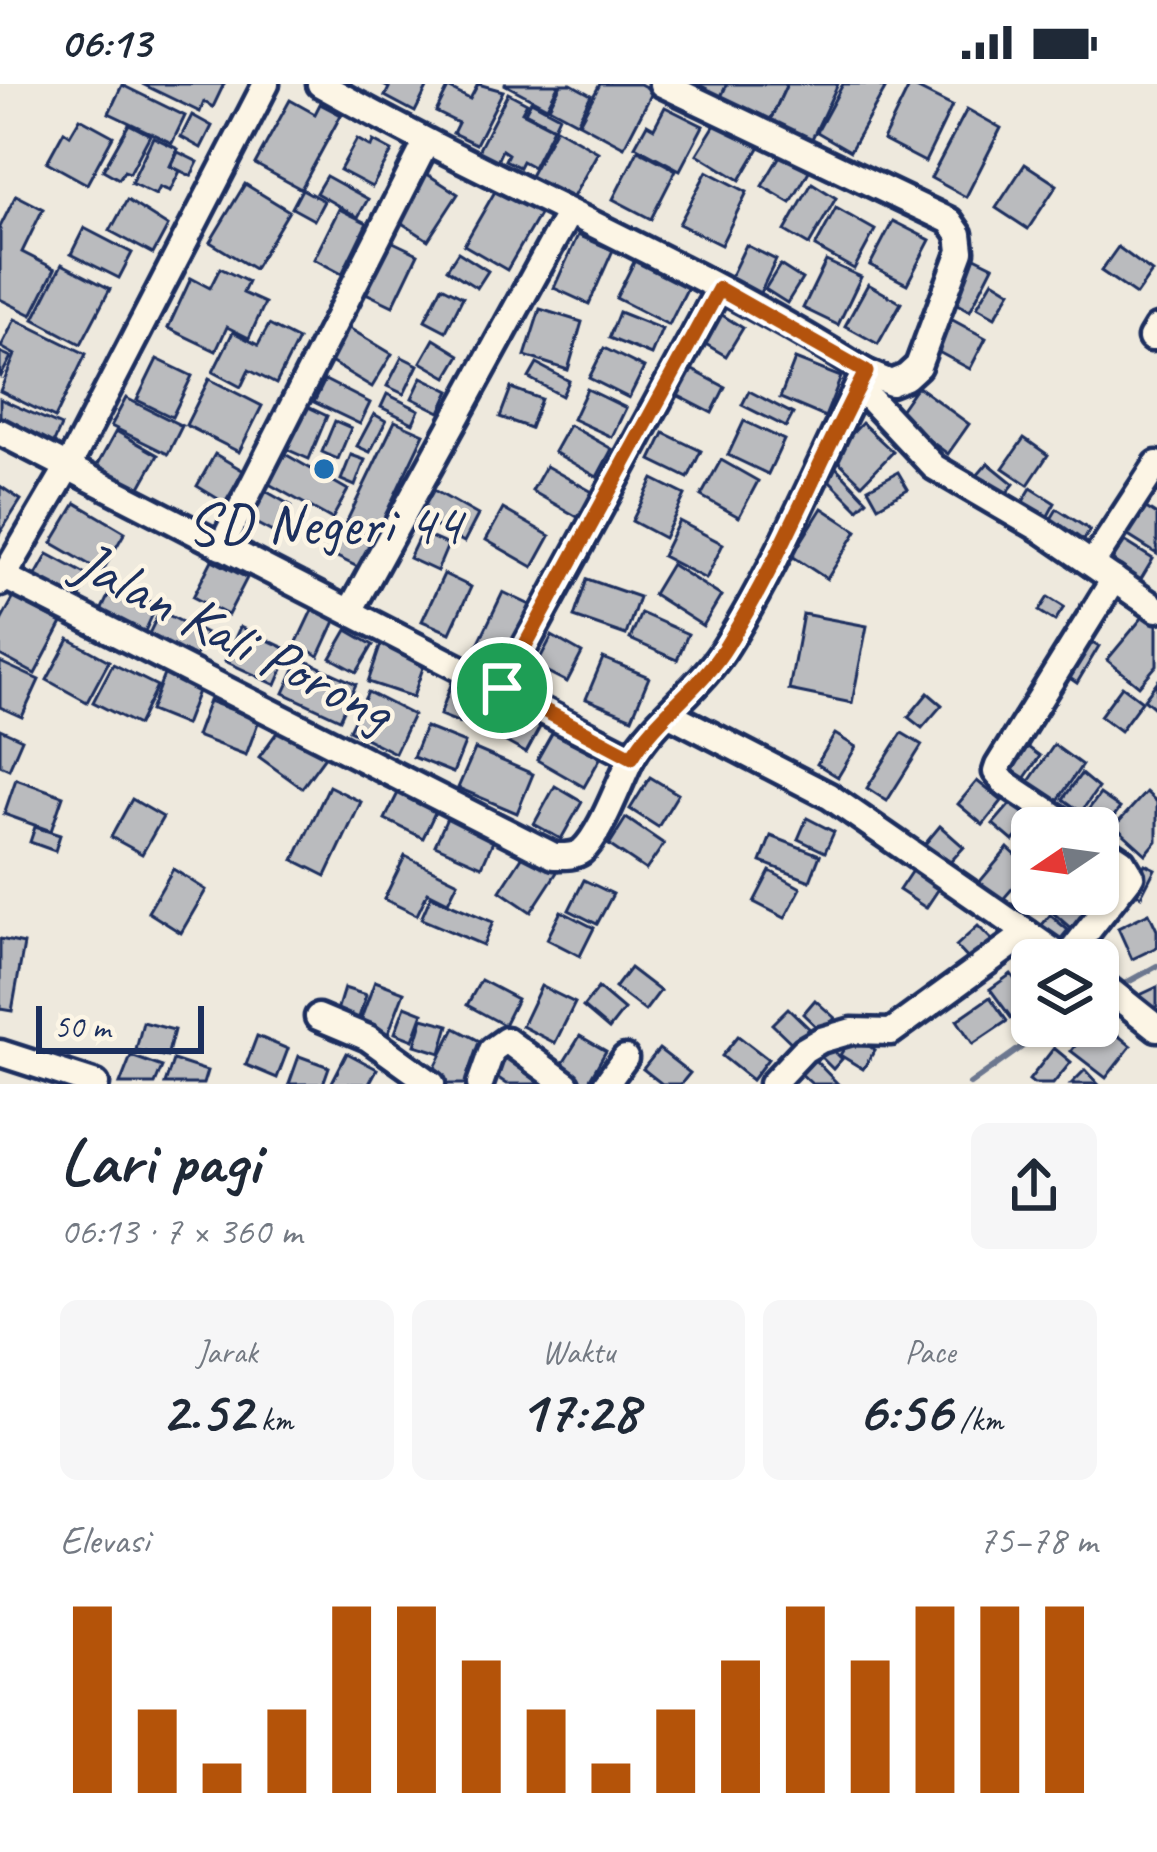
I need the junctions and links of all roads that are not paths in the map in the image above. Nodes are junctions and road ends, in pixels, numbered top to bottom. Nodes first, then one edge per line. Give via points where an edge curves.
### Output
1 (266, 84) edge
2 (320, 84) edge
3 (662, 84) edge
4 (426, 143) junction
5 (568, 214) junction
6 (719, 289) junction
7 (862, 379) junction
8 (0, 431) edge
9 (1157, 464) edge
10 (69, 465) junction
11 (221, 547) junction
12 (1092, 563) junction
13 (1114, 579) junction
14 (2, 580) edge
15 (1157, 609) edge
16 (350, 611) junction
17 (502, 688) junction
18 (670, 714) junction
19 (632, 757) junction
20 (1041, 807) edge
21 (1119, 858) edge
22 (1119, 892) edge
23 (1101, 915) edge
24 (1028, 933) junction
25 (1036, 939) edge
26 (1082, 939) edge
27 (1119, 996) edge
28 (318, 1017) dead end
29 (1157, 1028) edge
30 (0, 1054) edge
31 (625, 1058) dead end
32 (96, 1084) edge
33 (432, 1084) edge
34 (480, 1084) edge
35 (566, 1084) edge
36 (606, 1084) edge
37 (772, 1084) edge

1 - 10 street
2 - 4 street
3 - 7 street via 950,221 959,234 961,251 918,366 891,382
4 - 5 street
4 - 11 street
5 - 6 street
5 - 16 street
6 - 7 street
6 - 17 street
7 - 12 street via 934,467
7 - 18 street via 757,595 725,649
8 - 10 street
9 - 12 street
10 - 11 street
10 - 14 street
11 - 16 street
12 - 13 street
13 - 15 street
13 - 20 street via 1000,758 996,772 1005,783
14 - 19 street, Jalan Kali Porong via 554,856 581,851
16 - 17 street
17 - 19 street
18 - 19 street
18 - 24 street via 829,796
21 - 22 street via 1131,876
23 - 26 street
24 - 25 street
24 - 37 street via 892,1032 821,1040
27 - 29 street
28 - 33 street via 368,1038
30 - 32 street
31 - 36 street
34 - 35 street via 492,1050 506,1040

